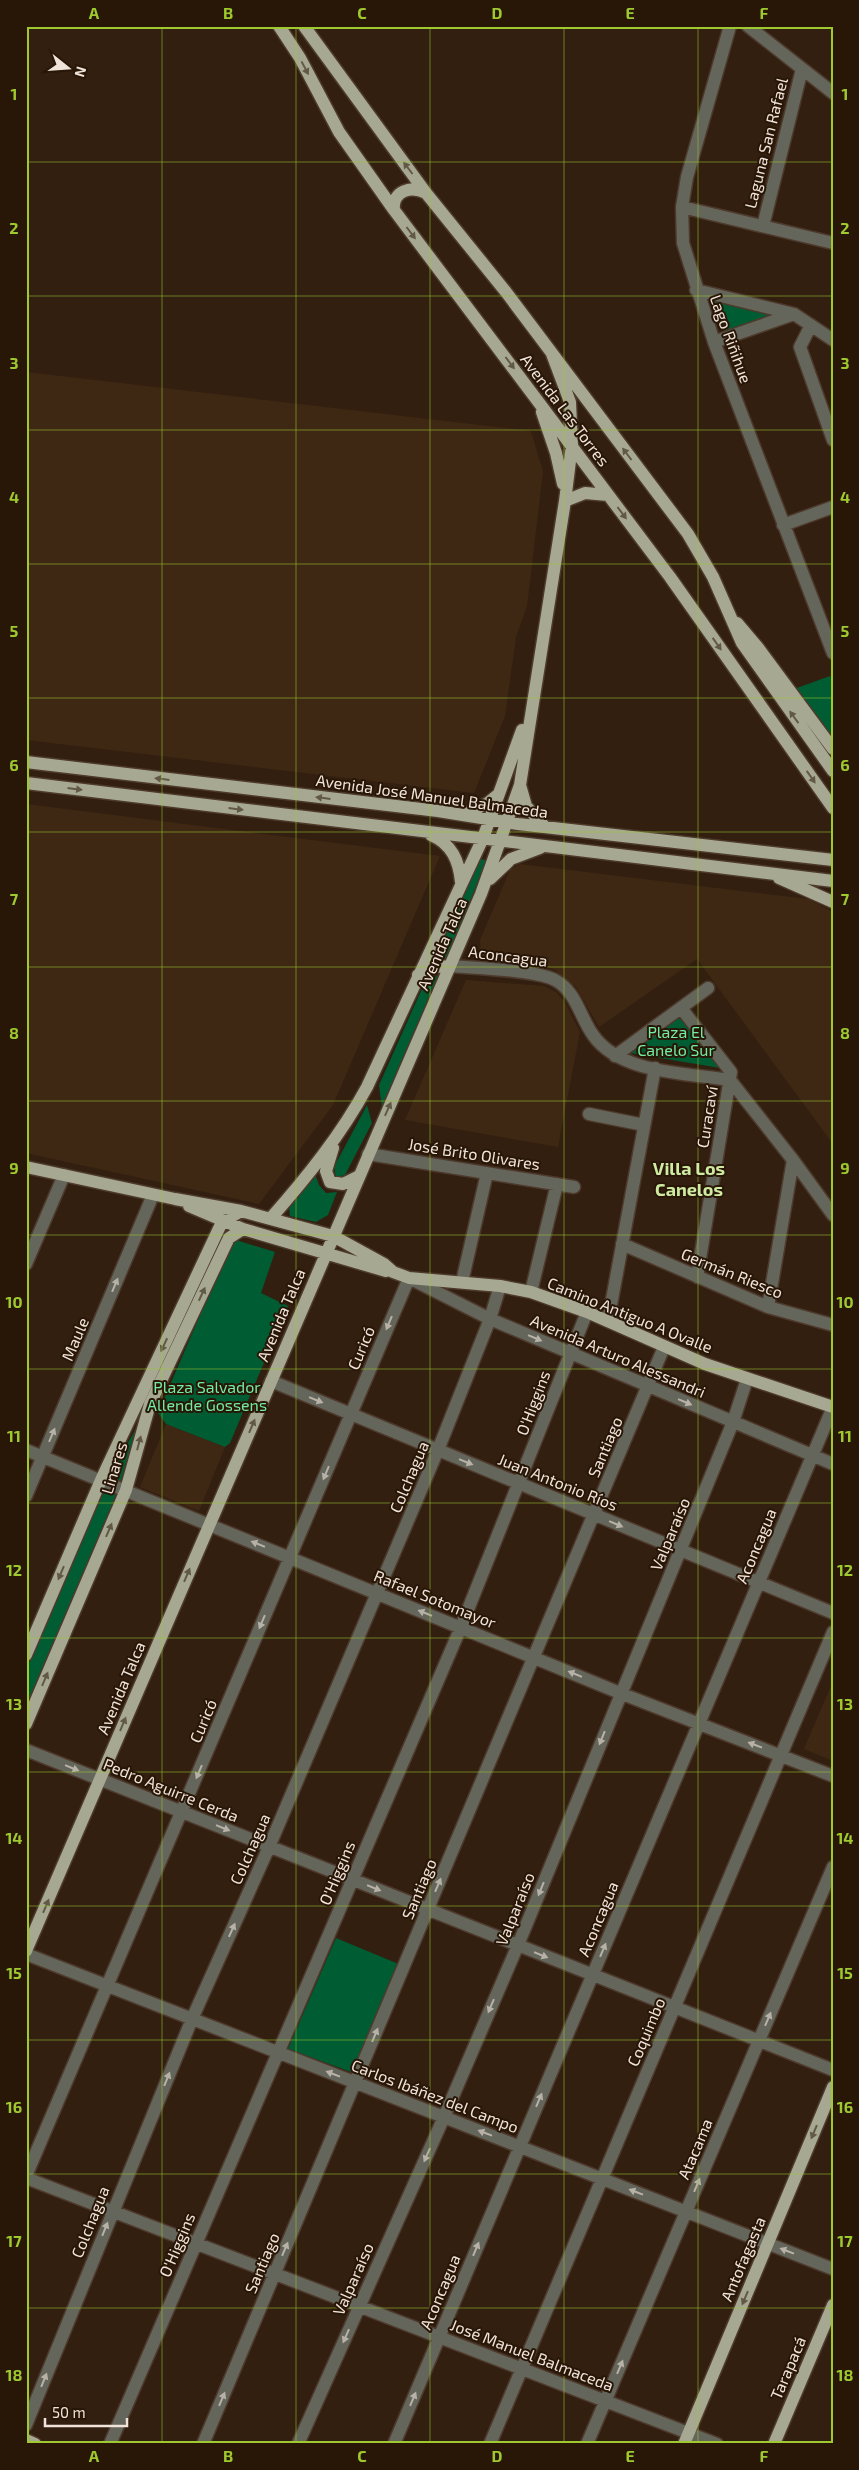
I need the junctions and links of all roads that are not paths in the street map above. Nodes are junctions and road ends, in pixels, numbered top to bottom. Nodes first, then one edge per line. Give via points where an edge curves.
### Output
1 (279, 26) edge
2 (304, 26) edge
3 (730, 26) edge
4 (750, 27) edge
5 (802, 68) junction
6 (833, 93) edge
7 (426, 193) junction
8 (682, 207) junction
9 (394, 210) junction
10 (762, 226) junction
11 (833, 242) edge
12 (696, 290) junction
13 (794, 314) junction
14 (811, 325) junction
15 (833, 340) edge
16 (714, 342) junction
17 (552, 354) junction
18 (532, 392) junction
19 (833, 440) edge
20 (572, 445) junction
21 (608, 494) junction
22 (565, 501) junction
23 (833, 507) edge
24 (783, 525) junction
25 (727, 612) junction
26 (833, 653) edge
27 (530, 713) junction
28 (833, 749) edge
29 (26, 762) edge
30 (833, 771) edge
31 (26, 783) edge
32 (520, 785) junction
33 (500, 792) junction
34 (833, 808) edge
35 (464, 814) junction
36 (491, 819) junction
37 (508, 822) junction
38 (545, 827) junction
39 (422, 831) junction
40 (483, 838) junction
41 (502, 840) junction
42 (549, 846) junction
43 (833, 860) edge
44 (770, 874) junction
45 (833, 881) edge
46 (461, 882) junction
47 (482, 894) junction
48 (833, 902) edge
49 (450, 966) junction
50 (418, 975) junction
51 (708, 988) dead end
52 (680, 1008) junction
53 (615, 1056) junction
54 (655, 1068) junction
55 (730, 1080) junction
56 (589, 1114) dead end
57 (644, 1125) junction
58 (335, 1141) junction
59 (368, 1154) junction
60 (793, 1160) junction
61 (26, 1167) edge
62 (487, 1173) junction
63 (64, 1175) junction
64 (359, 1176) junction
65 (557, 1184) junction
66 (574, 1187) dead end
67 (153, 1194) junction
68 (175, 1199) junction
69 (240, 1211) junction
70 (833, 1215) edge
71 (271, 1218) junction
72 (222, 1222) junction
73 (243, 1229) junction
74 (333, 1236) junction
75 (622, 1244) junction
76 (326, 1252) junction
77 (26, 1264) edge
78 (393, 1272) junction
79 (698, 1277) junction
80 (408, 1278) junction
81 (462, 1282) junction
82 (500, 1286) junction
83 (531, 1292) junction
84 (768, 1307) junction
85 (587, 1312) junction
86 (490, 1320) junction
87 (608, 1321) junction
88 (833, 1325) edge
89 (664, 1347) junction
90 (570, 1353) junction
91 (747, 1379) junction
92 (271, 1381) junction
93 (648, 1386) junction
94 (833, 1407) edge
95 (351, 1414) junction
96 (733, 1422) junction
97 (26, 1450) edge
98 (438, 1450) junction
99 (812, 1456) junction
100 (43, 1457) junction
101 (833, 1464) edge
102 (100, 1480) junction
103 (518, 1483) junction
104 (126, 1490) junction
105 (26, 1496) edge
106 (594, 1514) junction
107 (209, 1524) junction
108 (681, 1550) junction
109 (290, 1557) junction
110 (758, 1582) junction
111 (378, 1593) junction
112 (833, 1613) edge
113 (461, 1627) junction
114 (833, 1632) edge
115 (26, 1655) edge
116 (534, 1657) junction
117 (620, 1693) junction
118 (699, 1723) junction
119 (26, 1724) edge
120 (26, 1750) edge
121 (781, 1756) junction
122 (833, 1776) edge
123 (100, 1780) junction
124 (182, 1812) junction
125 (269, 1847) junction
126 (833, 1867) edge
127 (352, 1880) junction
128 (428, 1910) junction
129 (518, 1945) junction
130 (26, 1952) edge
131 (592, 1975) junction
132 (107, 1986) junction
133 (674, 2007) junction
134 (192, 2019) junction
135 (759, 2041) junction
136 (278, 2052) junction
137 (833, 2070) edge
138 (355, 2082) junction
139 (833, 2087) edge
140 (444, 2117) junction
141 (519, 2146) junction
142 (26, 2177) edge
143 (602, 2179) junction
144 (112, 2211) junction
145 (686, 2212) junction
146 (196, 2243) junction
147 (768, 2244) junction
148 (833, 2269) edge
149 (275, 2274) junction
150 (833, 2305) edge
151 (359, 2306) junction
152 (439, 2337) junction
153 (522, 2368) junction
154 (606, 2401) junction
155 (26, 2425) edge
156 (686, 2438) edge
157 (26, 2440) edge
158 (35, 2444) edge
159 (110, 2444) edge
160 (203, 2444) edge
161 (298, 2444) edge
162 (394, 2444) edge
163 (490, 2444) edge
164 (587, 2444) edge
165 (717, 2444) edge
166 (774, 2444) edge

1 -> 9 main road, Avenida Las Torres via 300,58 339,132
7 -> 2 main road, Avenida Las Torres
3 - 8 street, Lago Riñihue via 687,177
4 - 5 street
5 - 6 street
5 - 10 street, Laguna San Rafael
7 - 9 main road via 414,188 404,191 396,198
7 - 17 main road, Avenida Las Torres
8 - 10 street
8 - 12 street, Lago Riñihue via 683,242
9 -> 18 main road, Avenida Las Torres
10 - 11 street
12 - 13 street
12 - 16 street, Lago Riñihue
13 - 14 street
13 - 16 street
14 - 15 street
14 - 19 street via 800,347
16 - 24 street, Lago Riñihue
17 - 20 main road, Avenida Talca via 570,402
25 -> 17 main road, Avenida Las Torres via 693,541
18 - 20 main road, Avenida Las Torres
18 - 22 main road via 556,453
20 - 21 main road, Avenida Las Torres
20 - 22 main road, Avenida Talca
21 - 22 main road via 585,493
21 -> 34 main road, Avenida Las Torres
22 - 27 main road, Avenida Talca
23 - 24 street
24 - 26 street, Lago Riñihue
25 - 28 main road via 759,649
30 -> 25 main road, Avenida Las Torres via 748,652
27 - 32 main road, Avenida Talca
27 - 33 main road, Avenida Talca
35 -> 29 main road, Avenida José Manuel Balmaceda
31 -> 39 main road, Avenida José Manuel Balmaceda
32 - 37 main road, Avenida Talca
32 - 38 main road via 526,806
33 - 35 main road via 488,803
33 - 36 main road, Avenida Talca
35 - 36 main road, Avenida José Manuel Balmaceda
36 - 37 main road, Avenida José Manuel Balmaceda
36 - 40 main road, Avenida Talca
37 - 38 main road, Avenida José Manuel Balmaceda
37 - 41 main road, Avenida Talca
38 - 43 main road, Avenida José Manuel Balmaceda
39 - 40 main road, Avenida José Manuel Balmaceda
39 - 46 main road via 439,839 451,850
40 - 41 main road, Avenida José Manuel Balmaceda
40 - 46 main road, Avenida Talca
41 - 42 main road, Avenida José Manuel Balmaceda
41 - 47 main road, Avenida Talca
42 - 44 main road, Avenida José Manuel Balmaceda
42 - 47 main road via 529,850 511,859 491,878
44 - 45 main road, Avenida José Manuel Balmaceda
44 - 48 main road
46 - 50 main road, Avenida Talca
47 - 49 main road, Avenida Talca
49 - 50 main road
49 - 53 street, Aconcagua via 543,975 556,980 571,994 592,1035
59 -> 49 main road, Avenida Talca
50 - 58 main road, Avenida Talca via 368,1087
51 - 52 street
52 - 53 street
52 - 55 street via 731,1072
53 - 54 street, Aconcagua via 634,1065
54 - 55 street, Aconcagua
54 - 57 street
55 - 60 street
55 - 79 street, Curacaví
56 - 57 street
57 - 75 street
58 - 64 main road via 326,1171 328,1178 338,1185
58 - 71 main road, Avenida Talca
59 - 62 street, José Brito Olivares
59 - 64 main road, Avenida Talca
60 - 70 street
60 - 84 street
61 - 63 main road, Avenida Arturo Alessandri
62 - 65 street, José Brito Olivares
62 - 81 street
63 - 67 main road, Avenida Arturo Alessandri
63 - 77 street
64 - 74 main road, Avenida Talca
65 - 66 street, José Brito Olivares
65 - 83 street
67 - 68 main road, Avenida Arturo Alessandri
100 -> 67 street, Maule
68 - 69 main road, Avenida Arturo Alessandri
68 - 72 main road, Avenida Arturo Alessandri
69 - 71 main road, Avenida Arturo Alessandri
69 - 72 main road
71 - 74 main road, Avenida Arturo Alessandri
72 - 73 main road, Avenida Arturo Alessandri
72 -> 102 main road, Linares
73 - 76 main road, Avenida Arturo Alessandri
104 -> 73 main road, Linares via 150,1404 229,1238
74 - 76 main road, Avenida Talca
74 - 78 main road, Avenida Arturo Alessandri
75 - 79 street, Germán Riesco
75 - 87 street
76 - 78 main road, Avenida Arturo Alessandri
76 - 92 main road, Avenida Talca
78 - 80 main road, Avenida Arturo Alessandri
79 - 84 street, Germán Riesco
80 - 81 main road, Camino Antiguo A Ovalle
80 - 86 street, Avenida Arturo Alessandri
80 -> 95 street, Curicó
81 - 82 main road, Camino Antiguo A Ovalle
82 - 83 main road, Camino Antiguo A Ovalle
82 - 86 street, Colchagua
83 - 85 main road, Camino Antiguo A Ovalle
84 - 88 street, Germán Riesco
85 - 87 main road, Camino Antiguo A Ovalle
85 - 90 street, O'Higgins
86 -> 90 street, Avenida Arturo Alessandri
86 - 98 street, Colchagua
87 - 89 main road, Camino Antiguo A Ovalle
89 - 91 main road, Camino Antiguo A Ovalle
89 - 93 street, Santiago
90 - 93 street, Avenida Arturo Alessandri
90 - 103 street, O'Higgins
91 - 94 main road, Camino Antiguo A Ovalle
91 - 96 street, Valparaíso
92 -> 95 street, Juan Antonio Ríos
107 -> 92 main road, Avenida Talca
93 -> 96 street, Avenida Arturo Alessandri
93 - 106 street, Santiago
94 - 99 street, Aconcagua
95 - 98 street, Juan Antonio Ríos
95 -> 109 street, Curicó
96 - 99 street, Avenida Arturo Alessandri
96 - 108 street, Valparaíso
97 - 100 street, Rafael Sotomayor
98 -> 103 street, Juan Antonio Ríos
98 - 111 street, Colchagua
99 - 101 street, Avenida Arturo Alessandri
99 - 110 street, Aconcagua
100 - 102 street, Rafael Sotomayor
100 - 105 street, Maule
102 - 104 street, Rafael Sotomayor
102 -> 115 main road, Linares
103 - 106 street, Juan Antonio Ríos
103 - 113 street, O'Higgins
104 - 107 street, Rafael Sotomayor
119 -> 104 main road, Linares
106 -> 108 street, Juan Antonio Ríos
106 - 116 street, Santiago
109 -> 107 street, Rafael Sotomayor
123 -> 107 main road, Avenida Talca
108 - 110 street, Juan Antonio Ríos
108 - 117 street, Valparaíso
109 - 111 street, Rafael Sotomayor
109 -> 124 street, Curicó
110 - 112 street, Juan Antonio Ríos
110 - 118 street, Aconcagua
113 -> 111 street, Rafael Sotomayor
111 - 125 street, Colchagua
113 - 116 street, Rafael Sotomayor
113 - 127 street, O'Higgins
114 - 121 street, Coquimbo
117 -> 116 street, Rafael Sotomayor
128 -> 116 street, Santiago
117 - 118 street, Rafael Sotomayor
117 -> 129 street, Valparaíso
121 -> 118 street, Rafael Sotomayor
131 -> 118 street, Aconcagua
120 -> 123 street, Pedro Aguirre Cerda
121 - 122 street, Rafael Sotomayor
121 - 133 street, Coquimbo
123 - 124 street, Pedro Aguirre Cerda
130 -> 123 main road, Avenida Talca
124 -> 125 street, Pedro Aguirre Cerda
124 - 132 street, Curicó
125 - 127 street, Pedro Aguirre Cerda
134 -> 125 street, Colchagua
135 -> 126 street, Atacama
127 -> 128 street, Pedro Aguirre Cerda
127 - 136 street, O'Higgins
128 - 129 street, Pedro Aguirre Cerda
138 -> 128 street, Santiago
129 -> 131 street, Pedro Aguirre Cerda
129 -> 140 street, Valparaíso
130 - 132 street, Carlos Ibáñez del Campo
131 - 133 street, Pedro Aguirre Cerda
141 -> 131 street, Aconcagua
132 - 134 street, Carlos Ibáñez del Campo
132 - 142 street, Curicó
133 - 135 street, Pedro Aguirre Cerda
133 - 143 street, Coquimbo
134 - 136 street, Carlos Ibáñez del Campo
144 -> 134 street, Colchagua
135 - 137 street, Pedro Aguirre Cerda
145 -> 135 street, Atacama
138 -> 136 street, Carlos Ibáñez del Campo
136 - 146 street, O'Higgins
138 - 140 street, Carlos Ibáñez del Campo
149 -> 138 street, Santiago
139 -> 147 main road, Antofagasta
141 -> 140 street, Carlos Ibáñez del Campo
140 -> 151 street, Valparaíso
141 - 143 street, Carlos Ibáñez del Campo
152 -> 141 street, Aconcagua
142 - 144 street, José Manuel Balmaceda
145 -> 143 street, Carlos Ibáñez del Campo
143 - 153 street, Coquimbo
144 - 146 street, José Manuel Balmaceda
155 -> 144 street, Colchagua
145 - 147 street, Carlos Ibáñez del Campo
154 -> 145 street, Atacama
146 - 149 street, José Manuel Balmaceda
146 - 159 street, O'Higgins
148 -> 147 street, Carlos Ibáñez del Campo
147 -> 156 main road, Antofagasta
149 - 151 street, José Manuel Balmaceda
160 -> 149 street, Santiago
150 - 166 main road, Tarapacá
151 - 152 street, José Manuel Balmaceda
151 -> 161 street, Valparaíso
152 - 153 street, José Manuel Balmaceda
162 -> 152 street, Aconcagua
153 - 154 street, José Manuel Balmaceda
153 - 163 street, Coquimbo
154 - 156 street, José Manuel Balmaceda
154 - 164 street, Atacama
156 - 165 street, José Manuel Balmaceda
157 - 158 main road

